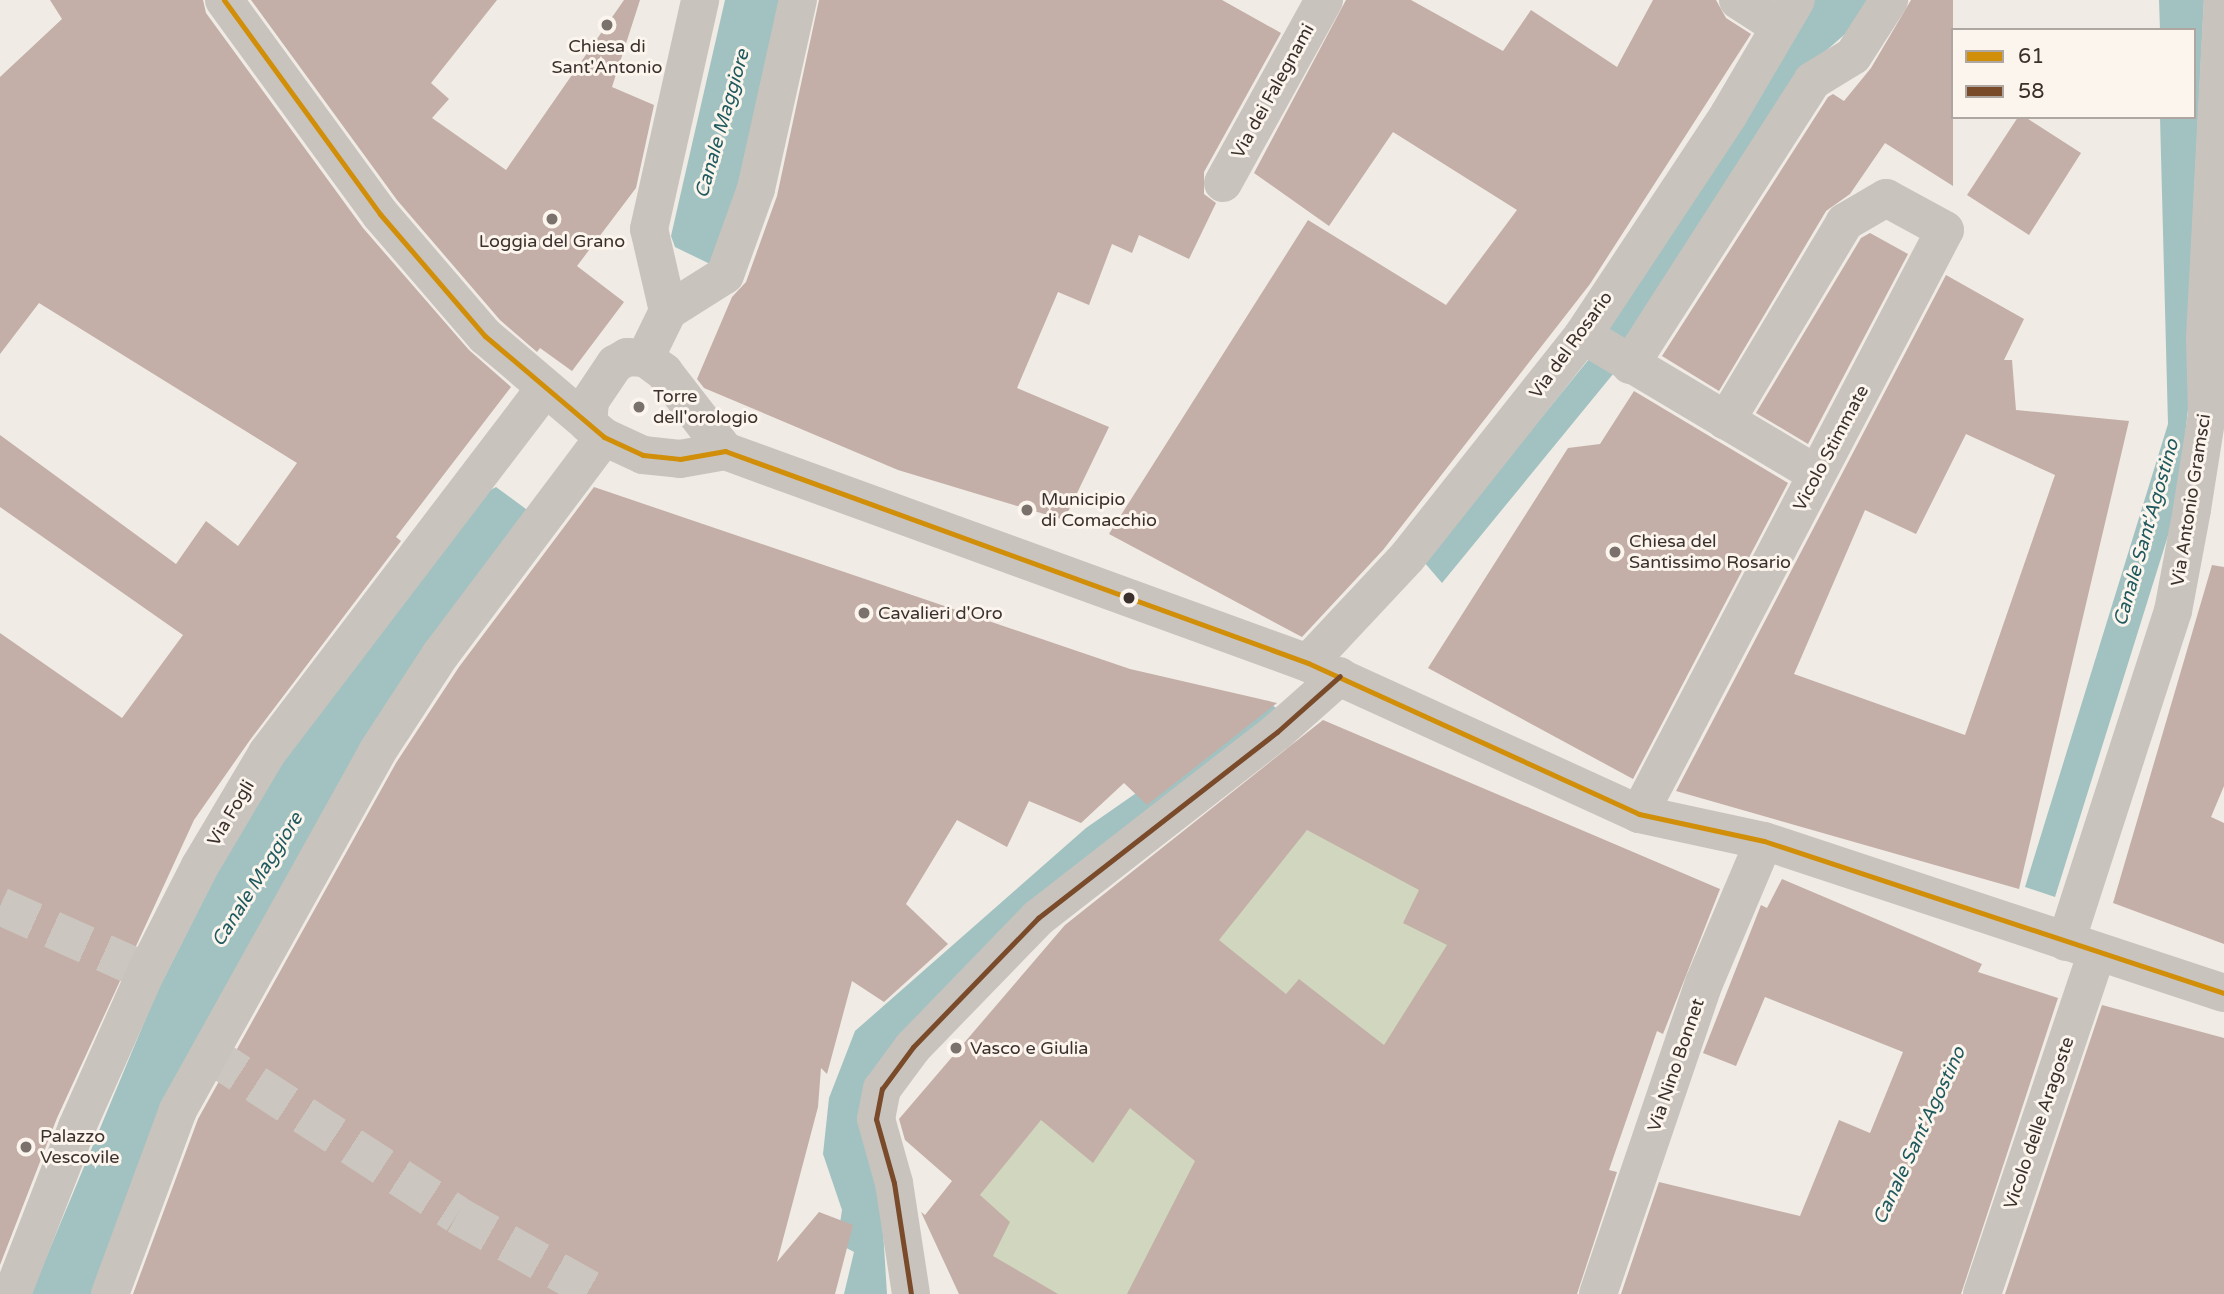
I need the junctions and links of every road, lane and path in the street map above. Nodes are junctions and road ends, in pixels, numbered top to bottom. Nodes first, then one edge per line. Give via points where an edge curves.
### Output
1 (224, 0) edge
2 (700, 0) edge
3 (798, 0) edge
4 (1324, 0) edge
5 (1738, 0) edge
6 (1889, 0) edge
7 (2223, 0) edge
8 (1787, 13) edge
9 (2219, 159) edge
10 (1223, 183) dead end
11 (668, 311) junction
12 (1608, 351) junction
13 (645, 358) junction
14 (545, 388) junction
15 (1726, 421) junction
16 (596, 430) junction
17 (725, 451) junction
18 (1816, 474) dead end
19 (1324, 669) junction
20 (1639, 814) junction
21 (1764, 841) junction
22 (2082, 947) junction
23 (2224, 993) edge
24 (12, 1294) edge
25 (110, 1294) edge
26 (911, 1294) edge
27 (1598, 1294) edge
28 (1982, 1294) edge

1 - 14 street via 380,214 485,336
2 - 11 street via 649,229
3 - 11 street via 756,189 725,275
4 - 10 street, Via dei Falegnami
5 - 8 street
6 - 12 street via 1853,56 1812,81
7 - 9 street, Via Antonio Gramsci
8 - 12 street, Via del Rosario
9 - 22 street, Via Antonio Gramsci via 2205,338 2207,414 2192,509 2173,611
11 - 13 street
12 - 15 street
12 - 19 street, Via del Rosario via 1408,556
13 - 16 street via 627,357 615,364 590,401
13 - 17 street via 671,380
14 - 16 street
14 - 24 street, Via Fogli via 267,752 141,970
15 - 18 street
15 - 20 street, Vicolo Stimmate via 1845,222 1886,198 1945,230
16 - 17 street via 643,455 668,458
16 - 25 street via 363,776 178,1110
17 - 19 street
19 - 20 street
19 - 26 street, Via del Rosario via 1277,732 1038,918 913,1047 881,1089 876,1119 894,1183
20 - 21 street
21 - 22 street
21 - 27 street, Via Nino Bonnet via 1704,983
22 - 23 street
22 - 28 street, Vicolo delle Aragoste

